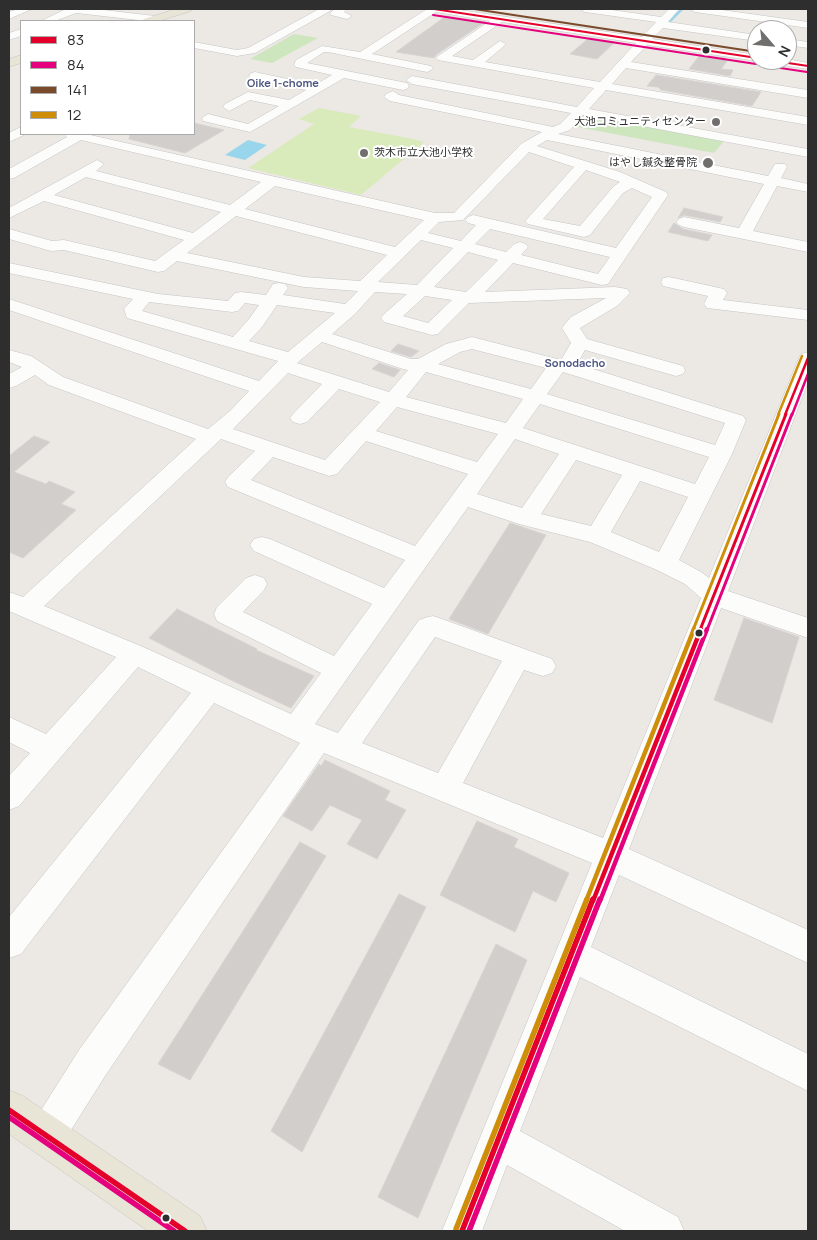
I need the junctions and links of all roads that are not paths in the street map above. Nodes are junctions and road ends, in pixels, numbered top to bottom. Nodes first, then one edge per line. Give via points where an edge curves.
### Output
1 (27, 9) edge
2 (71, 9) edge
3 (75, 9) edge
4 (124, 9) edge
5 (187, 9) edge
6 (324, 9) edge
7 (434, 9) edge
8 (530, 9) edge
9 (585, 9) edge
10 (674, 9) edge
11 (695, 9) edge
12 (600, 10) edge
13 (462, 11) edge
14 (114, 14) junction
15 (343, 14) edge
16 (9, 16) edge
17 (150, 16) edge
18 (500, 19) junction
19 (48, 20) edge
20 (99, 20) edge
21 (514, 21) junction
22 (328, 23) dead end
23 (664, 23) junction
24 (808, 25) edge
25 (576, 31) junction
26 (747, 36) edge
27 (644, 41) junction
28 (500, 44) dead end
29 (195, 45) edge
30 (361, 55) junction
31 (747, 57) edge
32 (392, 61) junction
33 (475, 64) junction
34 (623, 64) junction
35 (747, 66) edge
36 (337, 73) junction
37 (255, 76) dead end
38 (366, 79) junction
39 (602, 86) junction
40 (402, 88) junction
41 (318, 89) junction
42 (726, 94) junction
43 (808, 94) edge
44 (291, 104) junction
45 (229, 107) dead end
46 (581, 111) junction
47 (806, 117) edge
48 (208, 118) dead end
49 (19, 124) edge
50 (550, 134) junction
51 (74, 135) edge
52 (9, 138) edge
53 (127, 147) junction
54 (526, 147) junction
55 (789, 149) junction
56 (808, 153) edge
57 (584, 164) junction
58 (84, 172) junction
59 (9, 175) edge
60 (272, 181) junction
61 (773, 181) junction
62 (631, 182) junction
63 (808, 188) edge
64 (42, 196) junction
65 (11, 206) edge
66 (233, 210) junction
67 (458, 217) junction
68 (435, 218) junction
69 (684, 222) dead end
70 (487, 223) junction
71 (533, 232) junction
72 (744, 233) junction
73 (9, 234) edge
74 (418, 235) junction
75 (195, 238) junction
76 (580, 244) junction
77 (464, 246) junction
78 (808, 247) edge
79 (399, 253) junction
80 (620, 254) junction
81 (172, 255) junction
82 (511, 258) junction
83 (9, 268) edge
84 (559, 270) junction
85 (286, 278) junction
86 (60, 280) junction
87 (669, 282) dead end
88 (367, 288) junction
89 (421, 291) junction
90 (540, 291) dead end
91 (145, 296) junction
92 (467, 298) junction
93 (271, 300) junction
94 (12, 308) edge
95 (349, 310) junction
96 (808, 315) edge
97 (320, 336) junction
98 (238, 343) junction
99 (580, 343) junction
100 (9, 356) edge
101 (808, 358) edge
102 (289, 363) junction
103 (422, 365) junction
104 (562, 366) junction
105 (35, 367) junction
106 (676, 370) dead end
107 (336, 381) junction
108 (9, 382) edge
109 (263, 389) junction
110 (536, 396) junction
111 (392, 400) junction
112 (300, 418) dead end
113 (511, 431) junction
114 (361, 433) junction
115 (215, 434) junction
116 (270, 448) junction
117 (571, 450) junction
118 (721, 454) junction
119 (482, 471) junction
120 (634, 471) junction
121 (700, 493) junction
122 (463, 497) junction
123 (527, 518) junction
124 (597, 536) junction
125 (262, 545) dead end
126 (420, 557) junction
127 (665, 564) junction
128 (255, 584) dead end
129 (714, 596) junction
130 (388, 601) junction
131 (13, 604) edge
132 (808, 628) edge
133 (134, 654) junction
134 (339, 670) junction
135 (210, 689) junction
136 (9, 729) edge
137 (320, 738) junction
138 (49, 749) junction
139 (444, 789) junction
140 (9, 796) edge
141 (610, 856) junction
142 (9, 942) edge
143 (808, 947) edge
144 (571, 954) junction
145 (808, 1073) edge
146 (9, 1110) edge
147 (46, 1136) junction
148 (498, 1139) junction
149 (185, 1231) edge
150 (462, 1231) edge
151 (664, 1231) edge

1 - 16 street
2 - 3 street
3 - 14 street
3 - 19 street
4 - 14 street
5 - 17 main road
6 - 29 street via 252,51 237,53
7 - 13 street
7 - 30 street
8 - 21 street
9 - 12 street
10 - 23 street
11 - 24 street
12 - 23 street
12 - 25 street
13 - 18 street
14 - 17 street
14 - 20 street
15 - 22 street
18 - 21 street
18 - 33 street via 442,58
21 - 25 street
23 - 26 street
23 - 27 street
25 - 27 street
27 - 31 street
27 - 34 street
28 - 33 street
30 - 32 street
30 - 36 street
30 - 36 street via 322,49 300,62 300,65
32 - 38 street
32 - 40 street via 432,64
33 - 39 street
34 - 39 street
34 - 42 street
35 - 42 street
36 - 38 street
36 - 41 street
37 - 41 street
38 - 40 street
39 - 42 street
39 - 46 street
40 - 46 street
40 - 50 street via 390,97
41 - 44 street
42 - 43 street
42 - 47 street
44 - 45 street via 248,96
44 - 48 street via 250,128
46 - 50 street via 565,127
46 - 55 street
47 - 55 street
49 - 52 street
50 - 54 street
50 - 61 street
51 - 53 street
51 - 59 street
53 - 58 street
53 - 60 street
54 - 57 street
54 - 67 street
55 - 56 street
55 - 61 street
57 - 62 street
57 - 62 street via 533,221 584,232 618,190
58 - 64 street
58 - 66 street
60 - 66 street
60 - 68 street
61 - 63 street
61 - 72 street
62 - 80 street via 660,195
64 - 65 street
64 - 75 street
66 - 75 street
66 - 79 street
67 - 68 street
67 - 70 street
68 - 74 street
69 - 72 street
70 - 71 street
70 - 77 street
71 - 76 street
71 - 82 street
72 - 78 street
73 - 81 street via 51,246 64,245 158,267
74 - 77 street
74 - 79 street
75 - 81 street
76 - 80 street
76 - 84 street
77 - 82 street
77 - 89 street
79 - 88 street via 368,282
80 - 84 street via 602,280
81 - 85 street
82 - 84 street
82 - 92 street
83 - 86 street
84 - 90 street
85 - 88 street
85 - 93 street
86 - 91 street
86 - 94 street
87 - 96 street via 718,293 713,304
88 - 89 street
88 - 95 street via 367,292
89 - 92 street
89 - 92 street via 390,318 432,330
91 - 93 street via 232,307 240,296
91 - 98 street via 133,309 133,314
92 - 99 street via 618,292 611,302 576,321 571,328
93 - 95 street
93 - 98 street
94 - 109 street
95 - 97 street
97 - 102 street
97 - 103 street via 385,358
98 - 102 street
99 - 104 street
99 - 106 street
100 - 105 street
101 - 129 street
102 - 107 street
102 - 109 street
103 - 104 street via 453,348 472,343
103 - 110 street
103 - 111 street
104 - 110 street
104 - 118 street via 736,420
105 - 108 street
105 - 115 street via 56,381
107 - 111 street
107 - 112 street
109 - 115 street
110 - 113 street
110 - 118 street
111 - 113 street
111 - 114 street
113 - 117 street
113 - 119 street
114 - 116 street via 329,469
114 - 119 street
115 - 116 street
115 - 131 street
116 - 126 street via 236,482
117 - 120 street
117 - 123 street
118 - 121 street
119 - 122 street
120 - 121 street
120 - 124 street
121 - 127 street
122 - 123 street
122 - 126 street
123 - 124 street
124 - 127 street
125 - 130 street
126 - 130 street
127 - 129 street via 693,578
128 - 134 street via 226,614
129 - 132 street
129 - 141 street
130 - 134 street
131 - 133 street
133 - 135 street
133 - 138 street
134 - 137 street
135 - 137 street
135 - 142 street
136 - 138 street
137 - 139 street
137 - 139 street via 428,627 531,661
137 - 147 street via 92,1063
138 - 140 street
139 - 141 street
141 - 143 street
141 - 144 street
144 - 145 street
144 - 148 street
146 - 147 main road
147 - 149 main road
148 - 150 street
148 - 151 street

